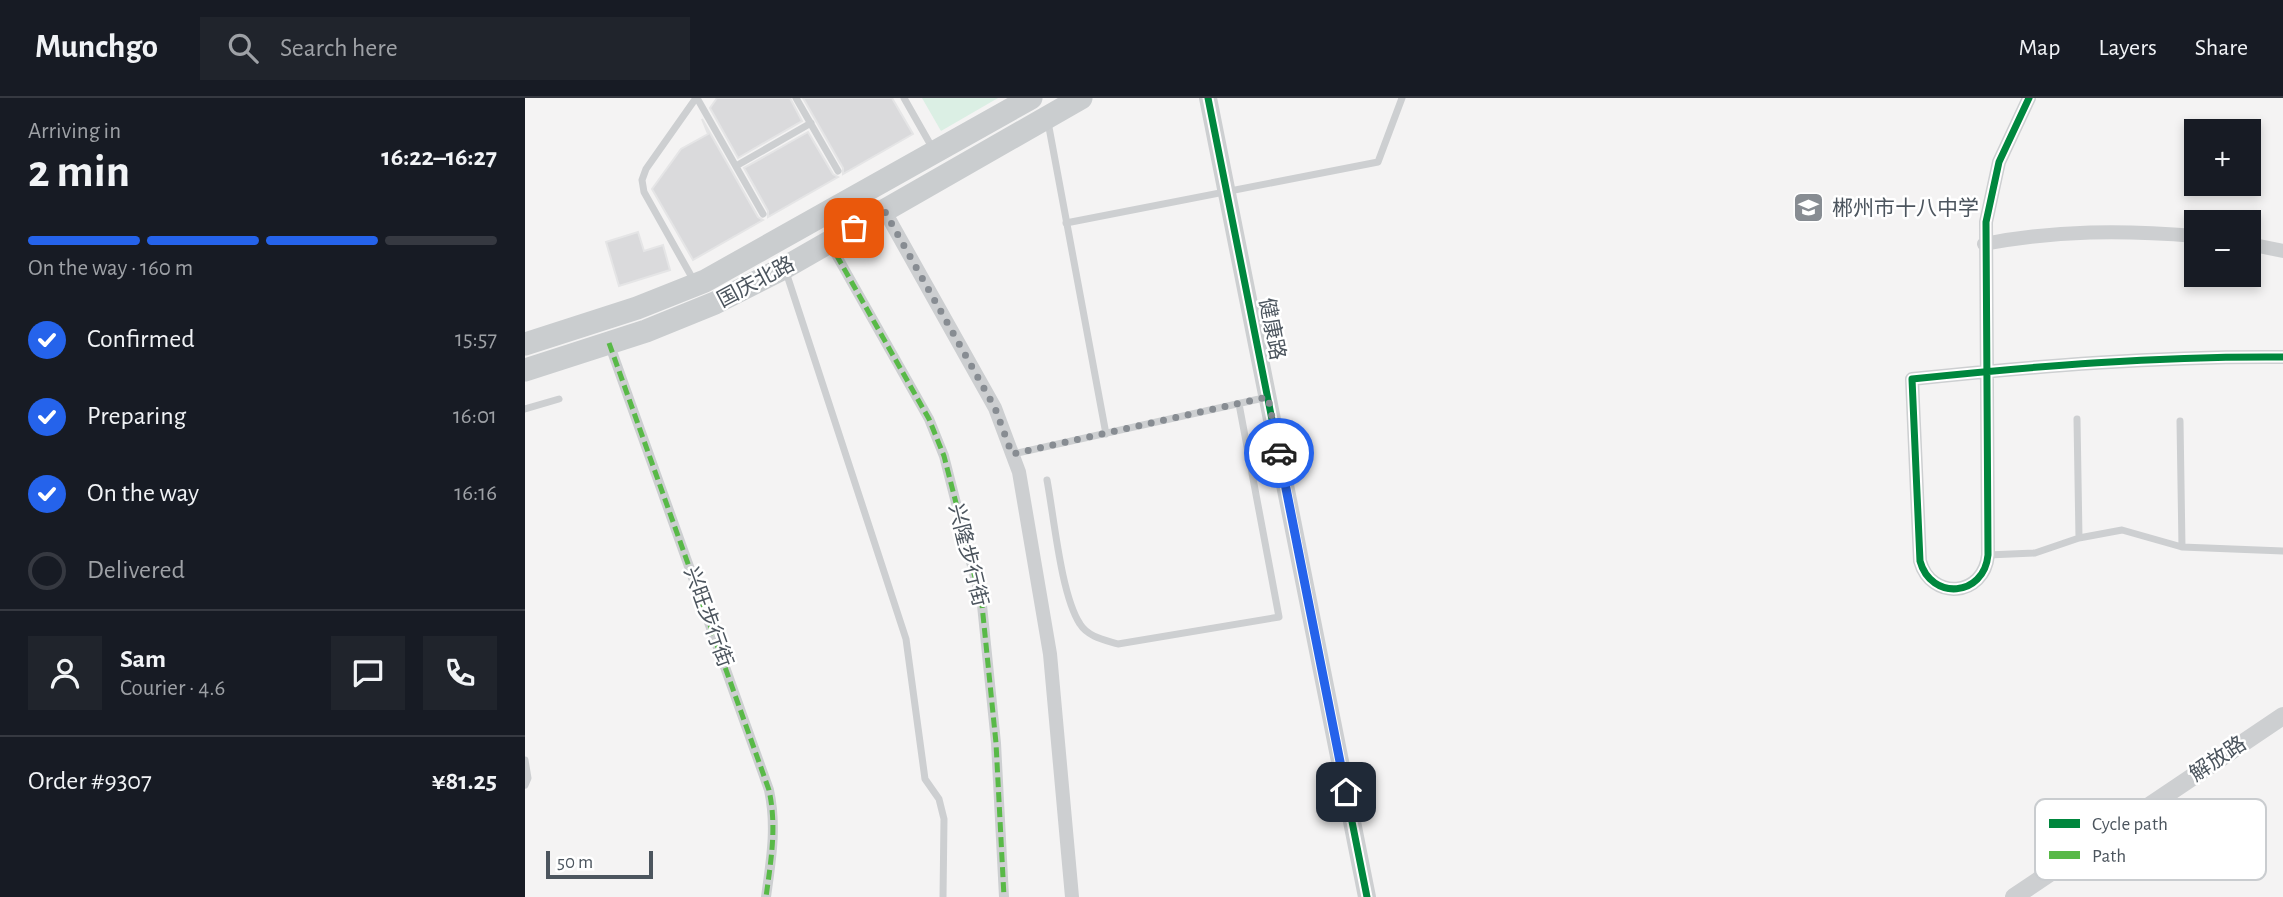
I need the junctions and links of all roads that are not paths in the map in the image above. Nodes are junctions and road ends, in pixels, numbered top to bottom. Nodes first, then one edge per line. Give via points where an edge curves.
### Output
1 (697, 98) edge
2 (904, 98) edge
3 (1031, 98) edge
4 (1081, 98) edge
5 (1208, 98) edge
6 (1402, 98) edge
7 (2029, 98) edge
8 (801, 99) edge
9 (1047, 117) junction
10 (811, 124) junction
11 (935, 153) junction
12 (736, 166) junction
13 (838, 171) dead end
14 (1227, 189) junction
15 (884, 210) junction
16 (763, 214) dead end
17 (1066, 223) junction
18 (2184, 235) edge
19 (829, 242) junction
20 (1984, 244) junction
21 (2261, 246) edge
22 (2283, 251) edge
23 (784, 268) junction
24 (697, 284) junction
25 (609, 343) junction
26 (525, 344) edge
27 (2283, 357) edge
28 (525, 370) edge
29 (1986, 371) junction
30 (1268, 397) junction
31 (559, 398) dead end
32 (1239, 404) junction
33 (525, 409) edge
34 (2077, 418) dead end
35 (2180, 421) dead end
36 (1106, 433) junction
37 (1012, 454) junction
38 (1047, 480) dead end
39 (2078, 538) junction
40 (2182, 547) junction
41 (2283, 551) edge
42 (1988, 555) junction
43 (2283, 716) edge
44 (525, 761) edge
45 (525, 785) edge
46 (2160, 799) edge
47 (2039, 880) edge
48 (766, 897) edge
49 (943, 897) edge
50 (1004, 897) edge
51 (1072, 897) edge
52 (1367, 897) edge
53 (2014, 897) edge

1 - 12 lane
1 - 24 lane via 642,180 644,192
2 - 11 lane
3 - 11 main road, 国庆北路
4 - 9 main road, 国庆北路
5 - 14 street, 健康路
6 - 14 lane via 1378,162
7 - 20 street via 1999,162
8 - 10 lane
9 - 15 main road, 国庆北路
9 - 17 lane
10 - 12 lane
10 - 13 lane
11 - 24 main road, 国庆北路
12 - 16 lane
14 - 17 lane
14 - 30 street, 健康路
15 - 19 main road, 国庆北路
15 - 37 street via 995,408
17 - 36 lane
18 - 20 street via 2077,231
19 - 23 main road, 国庆北路
19 - 50 street, 兴隆步行街 via 929,419 944,456 982,605 996,743
20 - 29 street
21 - 22 street
23 - 25 main road, 国庆北路 via 704,309
23 - 49 lane via 907,639 925,779 939,799 944,819
24 - 26 main road, 国庆北路
25 - 28 main road, 国庆北路
25 - 48 street, 兴旺步行街 via 769,790 774,837
27 - 29 street via 2160,358
29 - 42 street
29 - 42 street via 1912,379 1922,568 1937,586 1958,590 1978,581
30 - 32 lane
30 - 52 street, 健康路
31 - 33 lane
32 - 36 lane
32 - 38 lane via 1279,617 1118,644 1097,638 1081,626 1070,601
34 - 39 lane
35 - 40 lane
36 - 37 lane
37 - 51 street via 1019,472 1050,654
39 - 40 lane via 2122,530
39 - 42 lane via 2035,553
40 - 41 lane
43 - 46 street, 解放路
44 - 45 lane
47 - 53 street, 解放路

